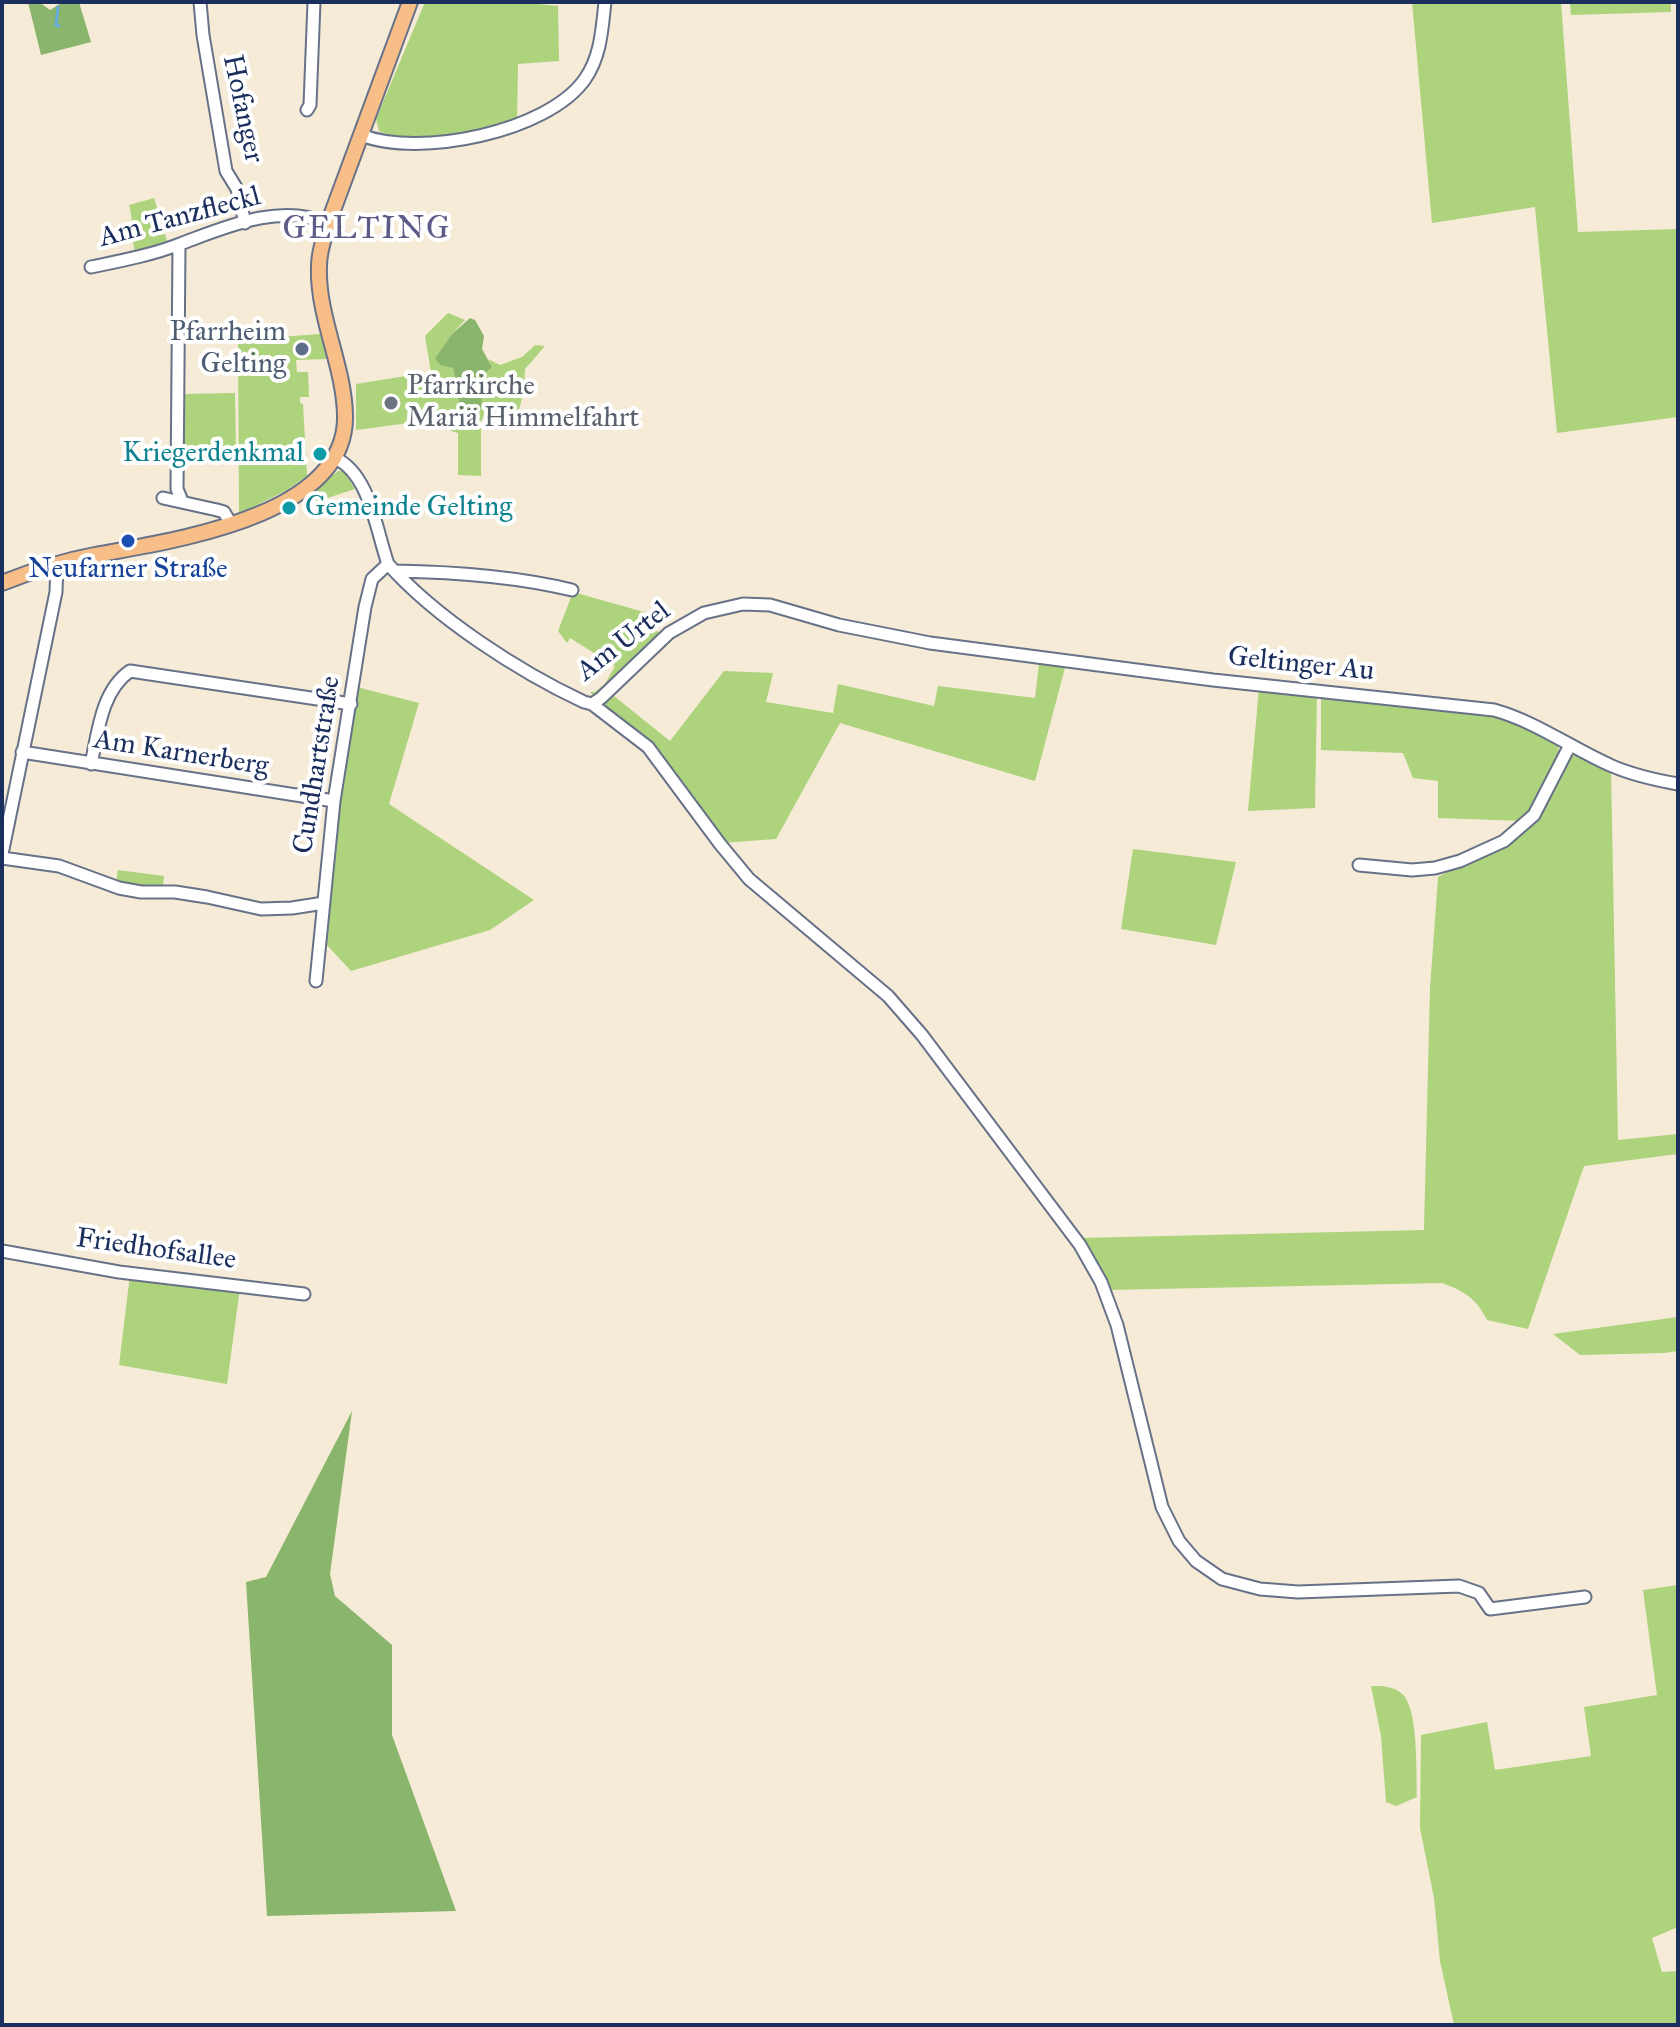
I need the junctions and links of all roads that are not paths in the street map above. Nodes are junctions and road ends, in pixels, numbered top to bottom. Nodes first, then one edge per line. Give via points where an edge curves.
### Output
1 (200, 2) edge
2 (314, 2) edge
3 (605, 2) edge
4 (407, 3) edge
5 (307, 110) dead end
6 (361, 135) junction
7 (245, 223) junction
8 (328, 224) junction
9 (179, 245) junction
10 (91, 267) dead end
11 (335, 458) junction
12 (163, 498) dead end
13 (182, 501) junction
14 (231, 524) junction
15 (57, 563) junction
16 (392, 568) junction
17 (2, 583) edge
18 (572, 590) dead end
19 (906, 639) joint
20 (351, 704) junction
21 (592, 704) junction
22 (1570, 745) junction
23 (22, 752) junction
24 (91, 764) junction
25 (1678, 784) edge
26 (334, 801) junction
27 (2, 856) edge
28 (1359, 865) dead end
29 (324, 903) junction
30 (316, 981) dead end
31 (2, 1251) edge
32 (304, 1294) dead end
33 (1585, 1597) dead end

1 - 7 street, Hofanger via 226,171 237,189
2 - 5 street
3 - 6 street via 599,50 584,79 569,97 535,118 472,137 409,143
4 - 6 main road
6 - 8 main road
7 - 8 street, Am Tanzfleckl via 297,215
7 - 9 street, Am Tanzfleckl
8 - 11 main road via 319,257 320,285 345,415
9 - 10 street, Am Tanzfleckl
9 - 13 street via 177,489
11 - 14 main road via 296,494
11 - 16 street, Am Urtel via 359,482
12 - 13 street
13 - 14 street via 224,512
14 - 15 main road
15 - 17 main road
15 - 23 street via 56,592
16 - 18 street via 533,581
16 - 20 street, Cundhartstraße via 372,579
16 - 21 street, Am Urtel via 469,635
19 - 21 street, Am Urtel via 770,605 730,605 669,633
19 - 22 street, Geltinger Au via 1213,680 1475,707 1529,722
20 - 24 street via 130,671 112,689
20 - 26 street, Cundhartstraße
21 - 33 street via 648,747 749,879 888,996 1080,1245 1117,1325 1162,1507 1196,1561 1222,1579 1260,1589 1459,1586 1479,1593 1490,1609
22 - 25 street, Geltinger Au via 1628,772
22 - 28 street via 1534,815 1504,841 1435,868
23 - 24 street, Am Karnerberg
23 - 27 street
24 - 26 street, Am Karnerberg
26 - 29 street, Cundhartstraße
27 - 29 street via 59,866 141,892 175,892 261,909
29 - 30 street, Cundhartstraße
31 - 32 street, Friedhofsallee via 119,1272

